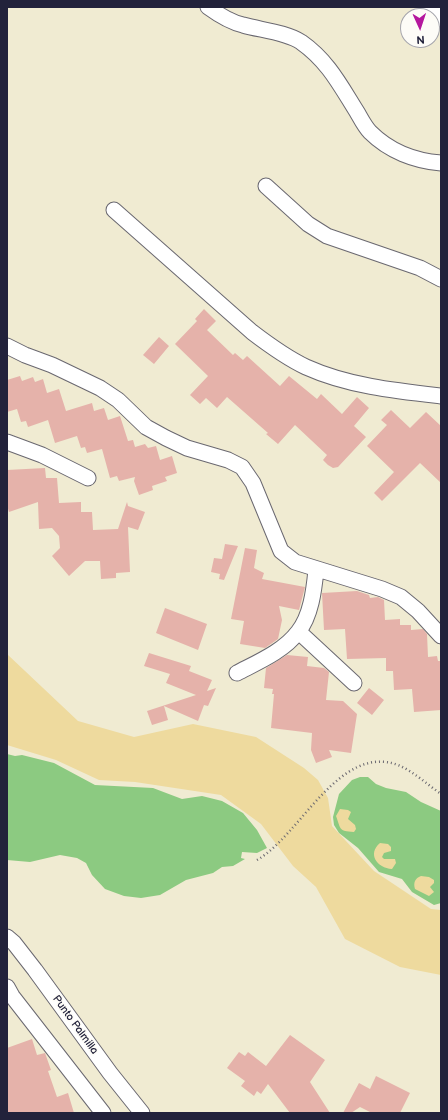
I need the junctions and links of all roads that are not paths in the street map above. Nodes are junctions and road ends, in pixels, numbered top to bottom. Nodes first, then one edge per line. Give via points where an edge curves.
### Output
1 (208, 7) edge
2 (428, 7) edge
3 (441, 19) edge
4 (441, 164) edge
5 (266, 186) dead end
6 (114, 210) dead end
7 (441, 279) edge
8 (7, 346) edge
9 (441, 396) edge
10 (7, 442) edge
11 (88, 478) dead end
12 (316, 570) junction
13 (299, 632) junction
14 (441, 636) edge
15 (237, 673) dead end
16 (354, 683) dead end
17 (9, 944) edge
18 (7, 987) edge
19 (103, 1113) edge
20 (142, 1113) edge

1 - 4 street via 242,25 269,30 300,41 320,58 337,78 370,132 394,151 424,162
2 - 3 street
5 - 7 street via 308,224 327,236 420,268
6 - 9 street via 252,332 306,367 343,381
8 - 12 street via 100,388 118,400 146,428 187,448 228,460 242,467 253,483 281,551 295,562
10 - 11 street via 53,460
12 - 13 street via 309,611
12 - 14 street via 401,597
13 - 15 street via 264,659
13 - 16 street
17 - 20 street, Punto Palmilla via 61,1004
18 - 19 street

